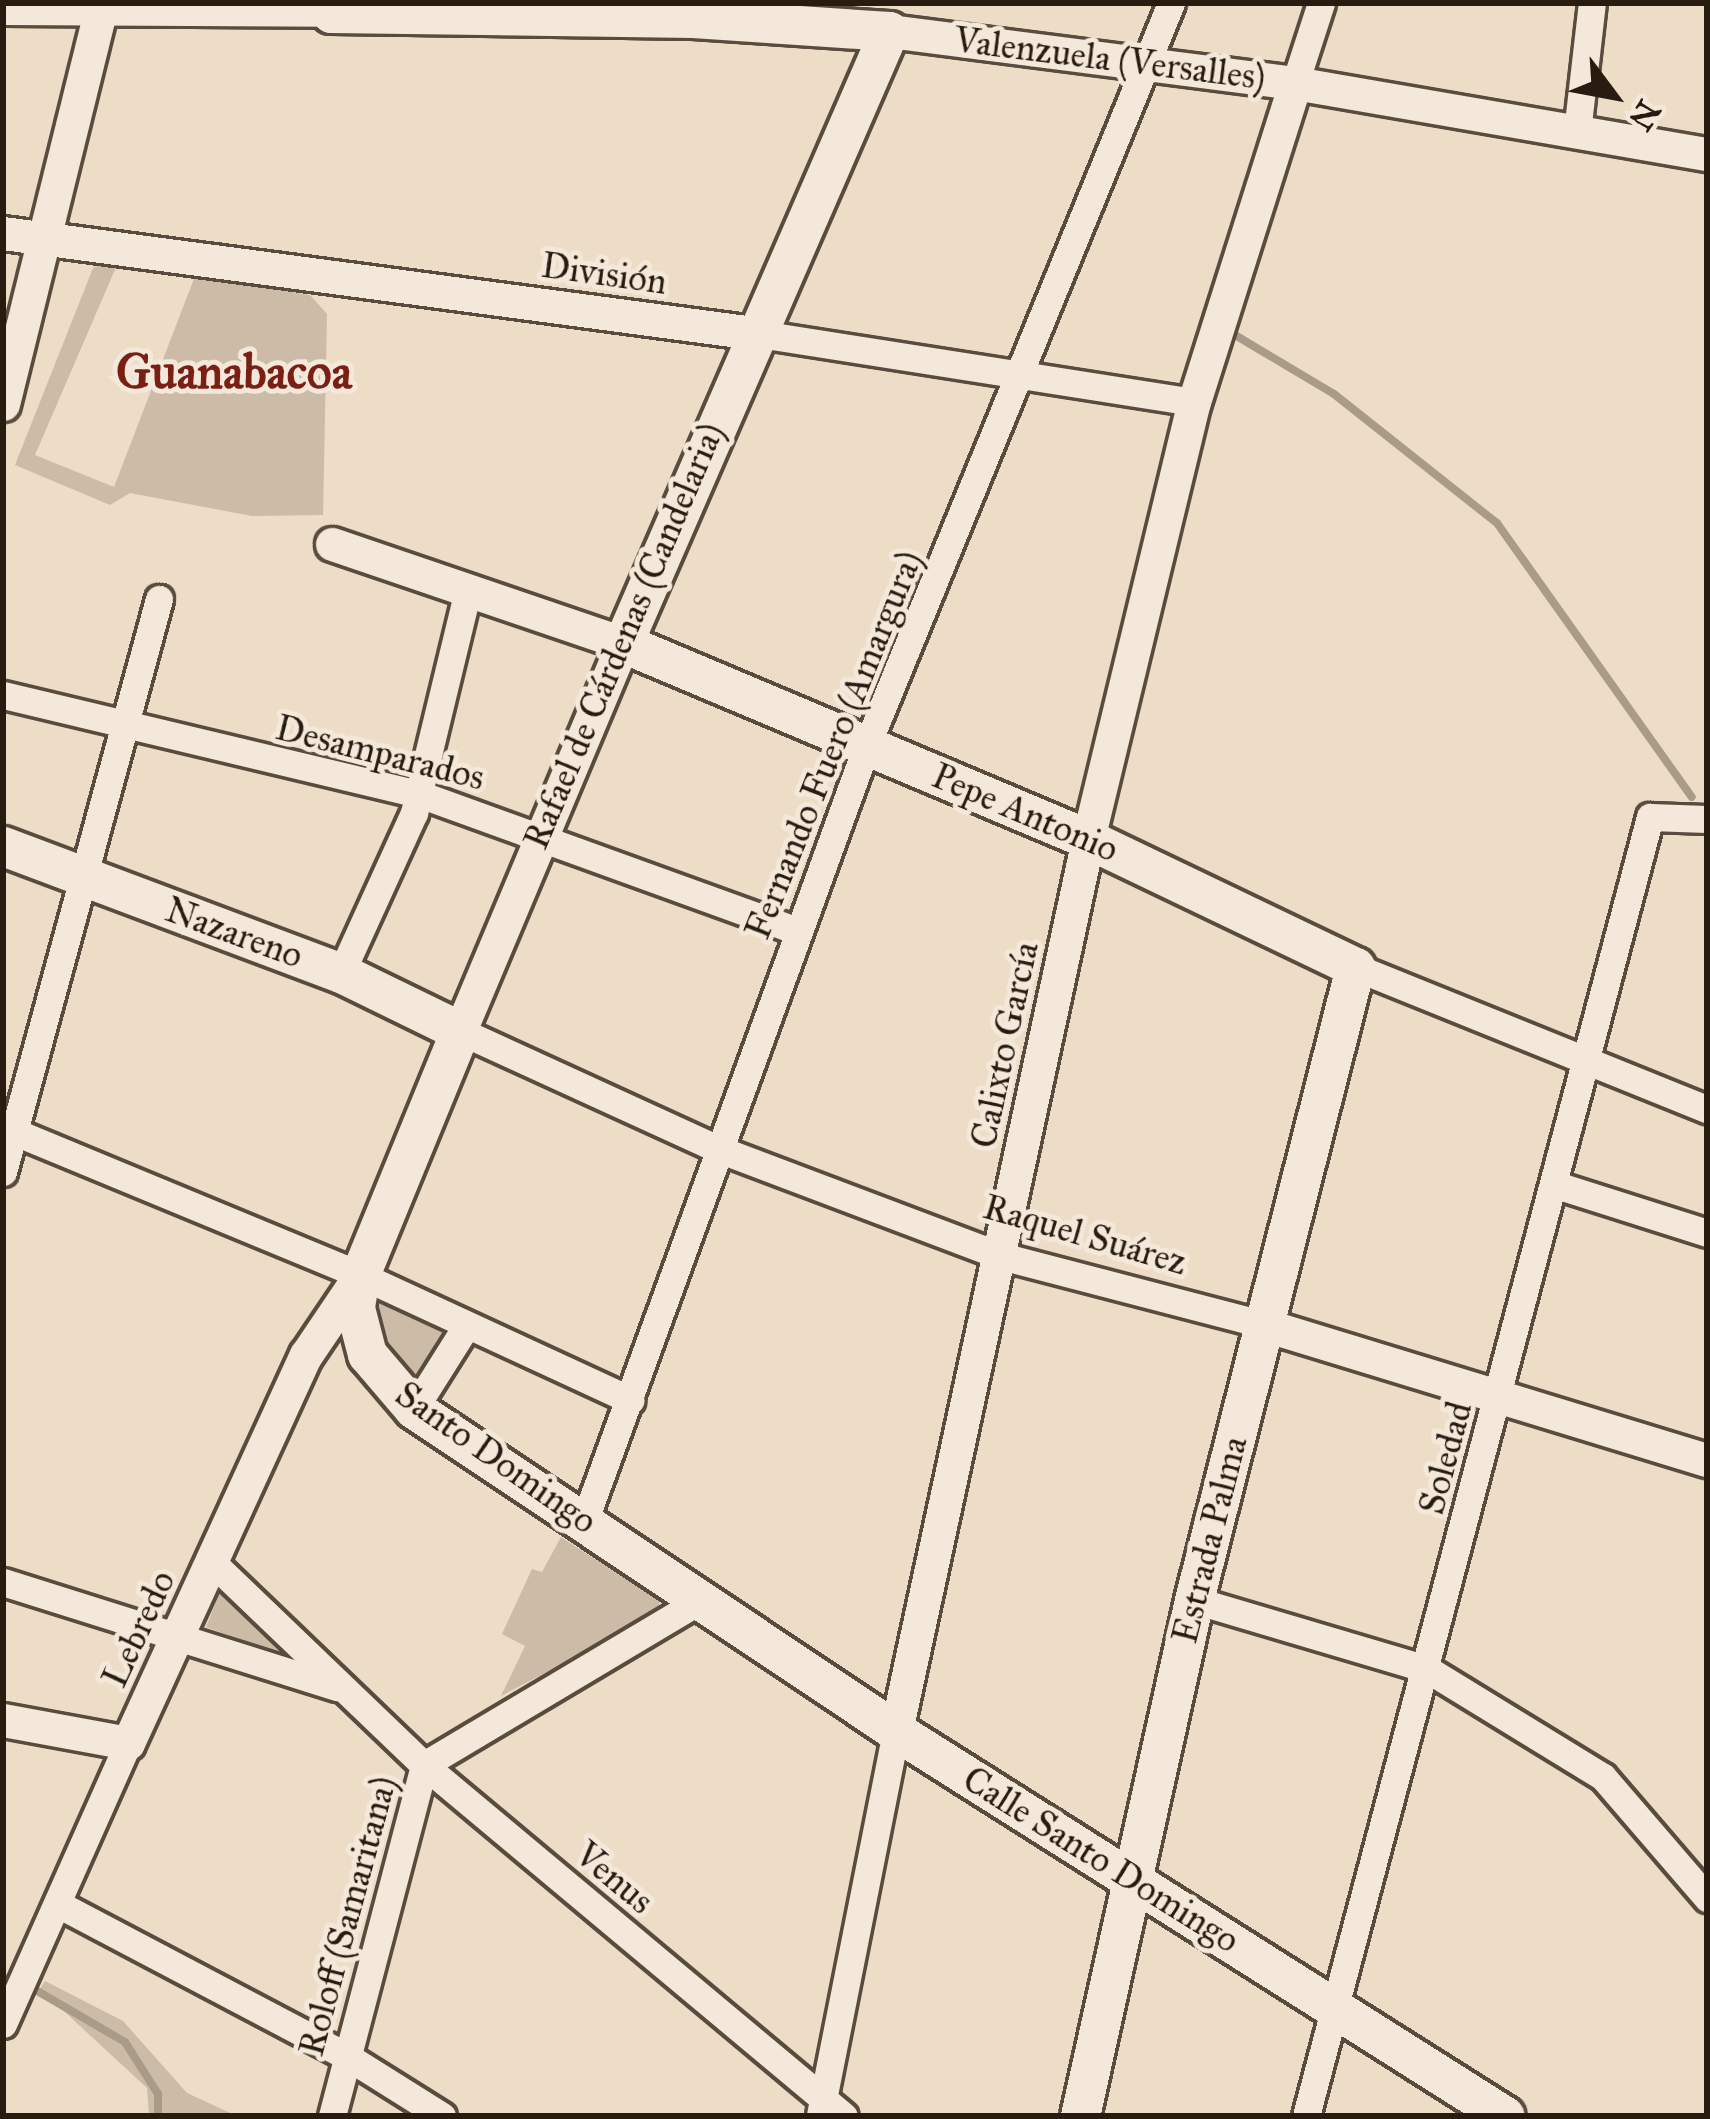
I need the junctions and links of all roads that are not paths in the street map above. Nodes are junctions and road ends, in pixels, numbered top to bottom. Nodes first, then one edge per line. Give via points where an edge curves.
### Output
1 (1171, 3) edge
2 (1321, 3) edge
3 (1592, 3) edge
4 (101, 8) edge
5 (331, 8) edge
6 (3, 11) edge
7 (694, 11) edge
8 (895, 17) edge
9 (1149, 62) junction
10 (1295, 83) junction
11 (1577, 132) junction
12 (1707, 154) edge
13 (3, 233) edge
14 (47, 240) junction
15 (754, 334) junction
16 (1023, 375) junction
17 (1193, 402) junction
18 (3, 404) edge
19 (332, 544) dead end
20 (468, 590) junction
21 (159, 599) dead end
22 (623, 643) junction
23 (3, 695) edge
24 (124, 729) junction
25 (867, 745) junction
26 (419, 794) junction
27 (1707, 819) edge
28 (539, 834) junction
29 (1088, 838) junction
30 (3, 846) edge
31 (86, 879) junction
32 (798, 931) junction
33 (1355, 967) junction
34 (340, 973) junction
35 (460, 1031) junction
36 (1587, 1059) junction
37 (1707, 1109) edge
38 (9, 1129) edge
39 (718, 1149) junction
40 (3, 1172) edge
41 (1556, 1185) junction
42 (1707, 1233) edge
43 (1001, 1256) junction
44 (360, 1275) junction
45 (467, 1324) junction
46 (1264, 1325) junction
47 (306, 1354) junction
48 (386, 1381) junction
49 (1500, 1396) junction
50 (630, 1400) junction
51 (414, 1408) junction
52 (1707, 1460) edge
53 (584, 1522) junction
54 (213, 1564) junction
55 (3, 1582) edge
56 (1194, 1600) junction
57 (699, 1601) junction
58 (180, 1636) junction
59 (1427, 1669) junction
60 (342, 1688) junction
61 (3, 1720) edge
62 (896, 1731) junction
63 (128, 1742) junction
64 (424, 1765) junction
65 (1132, 1879) junction
66 (1707, 1898) edge
67 (58, 1904) junction
68 (1334, 2005) junction
69 (3, 2024) edge
70 (349, 2057) junction
71 (829, 2111) edge
72 (332, 2116) edge
73 (442, 2116) edge
74 (1080, 2116) edge
75 (1306, 2116) edge
76 (1504, 2116) edge

1 - 9 street, Fernando Fuero (Amargura)
2 - 10 street, Calixto García
3 - 11 street
4 - 5 street, Valenzuela (Versalles)
4 - 6 street, Valenzuela (Versalles)
4 - 14 street
5 - 7 main road, Valenzuela (Versalles)
7 - 8 main road, Valenzuela (Versalles)
8 - 9 street, Valenzuela (Versalles)
8 - 15 main road, Rafael de Cárdenas (Candelaria)
9 - 10 street, Valenzuela (Versalles)
9 - 16 street, Fernando Fuero (Amargura)
10 - 11 street, Valenzuela (Versalles)
10 - 17 street, Calixto García
11 - 12 street, Valenzuela (Versalles)
13 - 14 street, División
14 - 15 street, División
14 - 18 street
15 - 16 street, División
15 - 22 main road, Rafael de Cárdenas (Candelaria)
16 - 17 street, División
16 - 25 street, Fernando Fuero (Amargura)
17 - 29 street, Calixto García
19 - 20 street, Pepe Antonio
20 - 22 street, Pepe Antonio
20 - 26 street
21 - 24 street
22 - 25 main road, Pepe Antonio
22 - 28 street, Rafael de Cárdenas (Candelaria)
23 - 24 street, Desamparados
24 - 26 street, Desamparados
24 - 31 street
25 - 29 main road, Pepe Antonio
25 - 32 street, Fernando Fuero (Amargura)
26 - 28 street, Desamparados
26 - 34 street
27 - 36 street, Soledad via 1650,817
28 - 32 street, Desamparados
28 - 35 street, Rafael de Cárdenas (Candelaria)
29 - 33 main road, Pepe Antonio
29 - 43 street, Calixto García
30 - 31 main road, Nazareno
31 - 34 main road, Nazareno
31 - 38 street
32 - 39 street, Fernando Fuero (Amargura)
33 - 36 street, Pepe Antonio
33 - 46 main road, Estrada Palma
34 - 35 main road, Nazareno
35 - 39 street, Raquel Suárez
35 - 44 main road, Rafael de Cárdenas (Candelaria)
36 - 37 street, Pepe Antonio
36 - 41 street, Soledad
38 - 40 street
38 - 44 street
39 - 43 street, Raquel Suárez
39 - 50 street, Fernando Fuero (Amargura)
41 - 42 street
41 - 49 street, Soledad
43 - 46 street, Raquel Suárez
43 - 62 street, Calixto García
44 - 45 street
44 - 47 street, Lebredo
44 - 48 main road, Santo Domingo via 359,1332
45 - 50 street
45 - 51 street
46 - 49 street, Raquel Suárez
46 - 56 main road, Estrada Palma
47 - 48 street via 337,1350
47 - 54 street, Lebredo
48 - 51 main road, Santo Domingo
49 - 52 street, Raquel Suárez
49 - 59 street, Soledad
50 - 53 street, Fernando Fuero (Amargura)
51 - 53 main road, Santo Domingo
53 - 57 main road, Santo Domingo
54 - 58 street, Lebredo
54 - 60 street, Venus
55 - 58 street, Venus
56 - 59 street
56 - 65 main road, Estrada Palma
57 - 62 main road, Calle Santo Domingo
57 - 64 street, Roloff (Samaritana)
58 - 60 street, Venus
58 - 63 street, Lebredo
59 - 66 street via 1603,1778
59 - 68 street, Soledad
60 - 64 street, Venus
61 - 63 street
62 - 65 main road, Calle Santo Domingo
62 - 71 street, Calixto García
63 - 67 street, Lebredo
64 - 70 street, Roloff (Samaritana)
64 - 71 street, Venus
65 - 68 main road, Calle Santo Domingo
65 - 74 main road, Estrada Palma
67 - 69 street, Lebredo
67 - 70 street
68 - 75 street, Soledad
68 - 76 main road, Calle Santo Domingo
70 - 72 street, Roloff (Samaritana)
70 - 73 street

